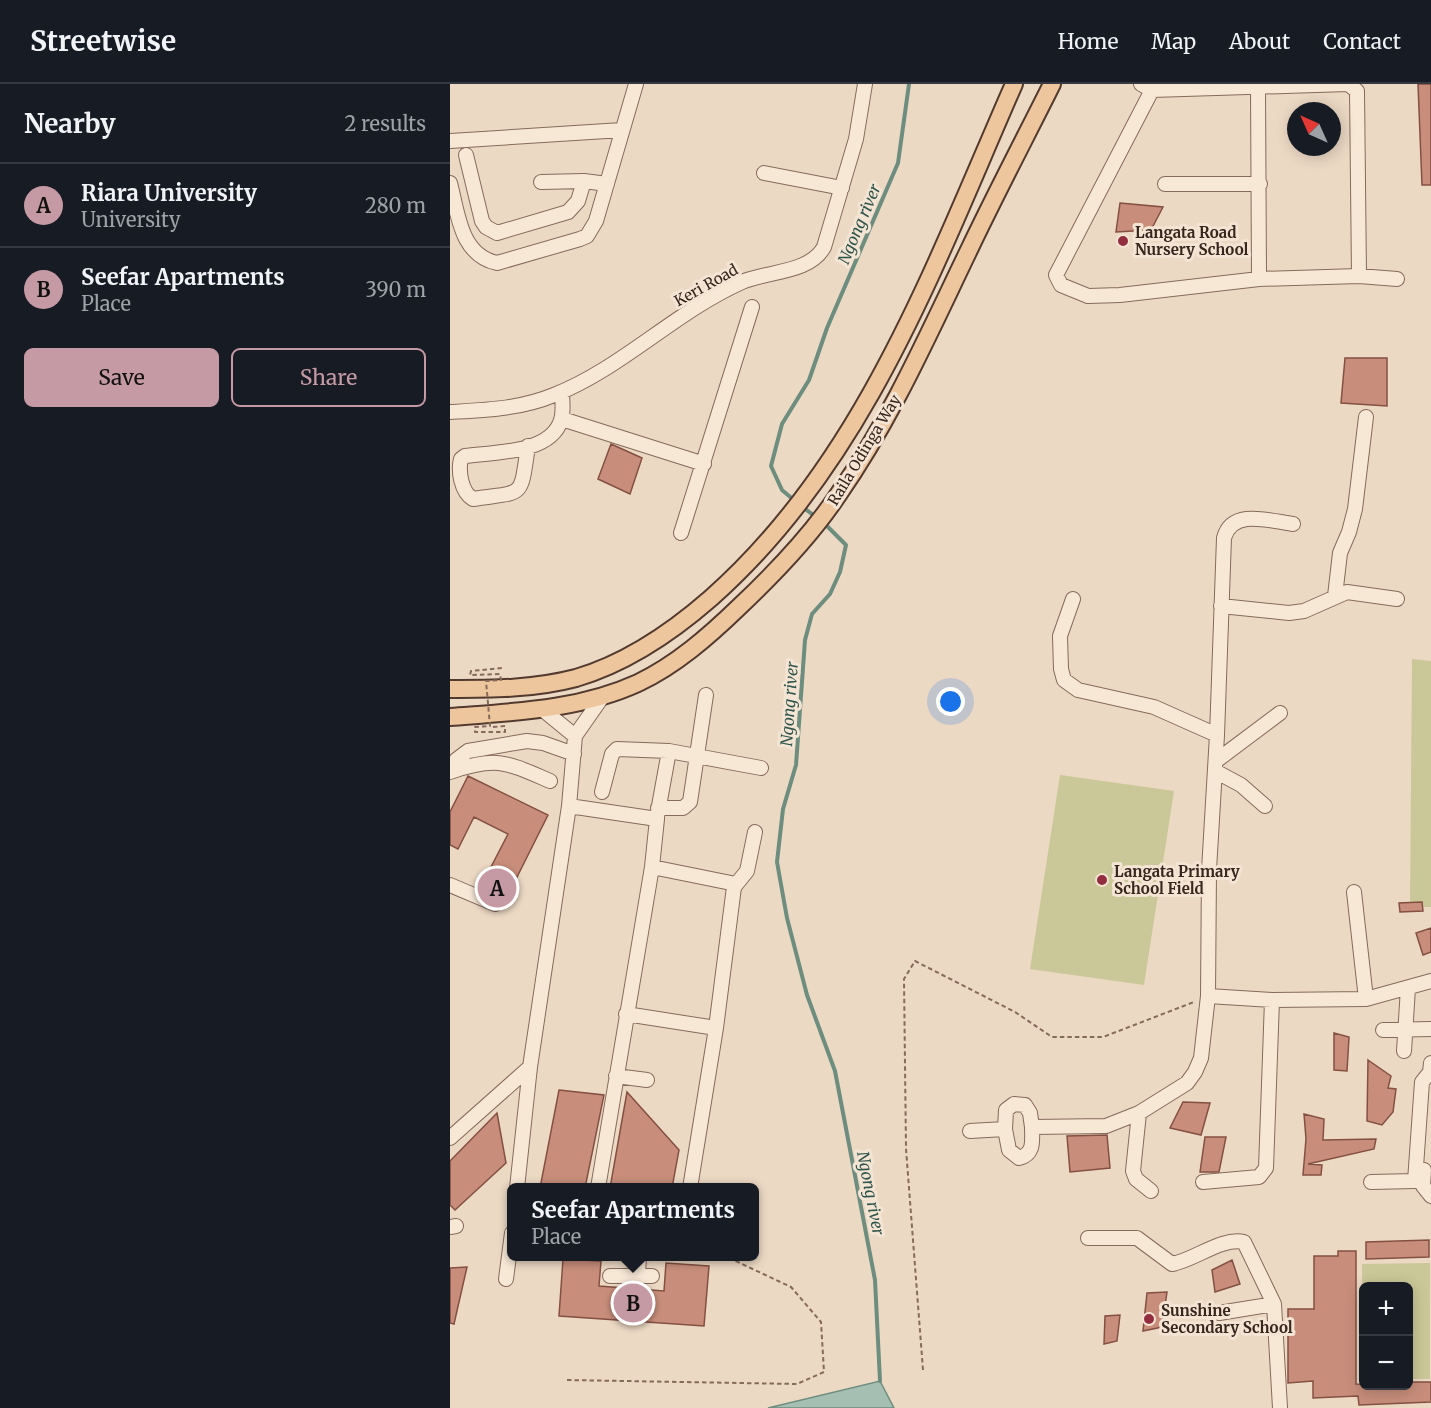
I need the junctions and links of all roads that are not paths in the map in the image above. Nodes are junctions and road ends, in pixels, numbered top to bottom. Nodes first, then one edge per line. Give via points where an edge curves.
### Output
1 (636, 84) edge
2 (865, 84) edge
3 (1014, 84) edge
4 (1052, 84) edge
5 (1258, 86) junction
6 (1147, 87) edge
7 (622, 130) junction
8 (450, 141) edge
9 (466, 155) dead end
10 (764, 173) dead end
11 (584, 181) junction
12 (541, 182) dead end
13 (450, 183) edge
14 (1165, 183) dead end
15 (607, 184) junction
16 (1260, 184) junction
17 (842, 188) junction
18 (945, 240) junction
19 (969, 249) junction
20 (1359, 276) junction
21 (1259, 279) junction
22 (1397, 279) dead end
23 (752, 307) dead end
24 (562, 392) junction
25 (450, 412) edge
26 (1366, 417) dead end
27 (562, 418) junction
28 (528, 446) junction
29 (704, 464) junction
30 (1293, 524) dead end
31 (681, 533) dead end
32 (1335, 596) junction
33 (1073, 599) dead end
34 (1397, 599) dead end
35 (1221, 606) junction
36 (450, 689) edge
37 (706, 695) dead end
38 (603, 696) junction
39 (542, 709) junction
40 (1280, 713) dead end
41 (450, 717) edge
42 (1217, 735) junction
43 (575, 736) junction
44 (669, 751) junction
45 (574, 754) junction
46 (697, 756) junction
47 (1215, 766) junction
48 (761, 768) dead end
49 (450, 771) edge
50 (550, 781) dead end
51 (602, 792) dead end
52 (569, 806) junction
53 (1265, 806) dead end
54 (658, 813) junction
55 (755, 832) dead end
56 (652, 867) junction
57 (450, 885) edge
58 (734, 887) junction
59 (1354, 892) dead end
60 (495, 904) dead end
61 (1431, 981) edge
62 (1408, 988) junction
63 (1208, 996) junction
64 (1366, 999) junction
65 (1272, 1000) junction
66 (626, 1014) junction
67 (716, 1028) junction
68 (1405, 1029) junction
69 (1431, 1029) edge
70 (1383, 1030) dead end
71 (1404, 1051) dead end
72 (1431, 1063) edge
73 (530, 1067) junction
74 (616, 1076) junction
75 (1431, 1079) edge
76 (647, 1080) dead end
77 (1138, 1113) junction
78 (1032, 1127) junction
79 (1005, 1129) junction
80 (970, 1131) dead end
81 (450, 1138) edge
82 (1203, 1182) dead end
83 (1371, 1182) dead end
84 (518, 1183) edge
85 (599, 1183) edge
86 (691, 1183) edge
87 (1151, 1191) dead end
88 (1431, 1196) edge
89 (1088, 1238) dead end
90 (508, 1261) edge
91 (639, 1261) edge
92 (638, 1275) junction
93 (610, 1276) dead end
94 (652, 1276) dead end
95 (506, 1279) dead end
96 (1274, 1304) junction
97 (1219, 1313) dead end
98 (1280, 1408) edge

1 - 7 street
2 - 17 street, Keri Road via 861,117
3 - 18 main road, Raila Odinga Way
4 - 19 main road, Raila Odinga Way
5 - 6 street
5 - 16 street
5 - 20 street via 1348,84 1357,91
6 - 21 street via 1056,275 1057,280 1088,296
7 - 8 street
7 - 15 street
9 - 11 street via 482,221 497,233 568,212 578,201
10 - 17 street
11 - 12 street
11 - 15 street
13 - 15 street via 464,238 479,255 497,263 587,236 596,221
14 - 16 street
16 - 21 street
17 - 24 street, Keri Road via 824,247 814,260 744,281
18 - 19 main road
18 - 36 main road, Raila Odinga Way via 903,336 858,420 804,497 735,577 684,621 629,657 575,678 523,688
19 - 38 main road, Raila Odinga Way via 896,399 865,455 825,514 763,584 711,633 658,672
20 - 21 street
20 - 22 street
23 - 29 street
24 - 25 street, Keri Road via 515,407
24 - 27 street
26 - 32 street via 1355,509 1340,554
27 - 28 street via 551,436
27 - 29 street
28 - 28 street via 523,485 516,492 473,499 466,495 461,459
29 - 31 street
30 - 35 street via 1248,518 1234,522 1226,530
32 - 34 street via 1347,592
32 - 35 street via 1304,611 1289,613
33 - 42 street via 1060,636 1064,680 1078,690 1154,707
35 - 42 street
37 - 46 street
38 - 39 main road, Raila Odinga Way
38 - 43 street
39 - 41 main road, Raila Odinga Way
39 - 43 street
40 - 47 street
42 - 47 street
43 - 45 street
44 - 46 street
44 - 51 street via 617,749 612,754
44 - 54 street
45 - 49 street via 527,741 468,752 456,760
45 - 52 street
46 - 48 street
46 - 54 street via 690,802 683,808
47 - 53 street
47 - 63 street
49 - 50 street via 481,763 507,762
52 - 54 street
52 - 73 street
54 - 56 street
55 - 58 street via 747,871
56 - 58 street via 731,883
56 - 66 street
57 - 60 street
58 - 67 street
59 - 64 street
61 - 62 street
62 - 64 street
62 - 68 street
63 - 65 street
63 - 77 street via 1195,1072 1187,1083
64 - 65 street
65 - 82 street via 1266,1168 1259,1177
66 - 67 street
66 - 74 street
67 - 86 street
68 - 69 street
68 - 70 street
68 - 71 street
72 - 83 street via 1422,1082 1415,1181
73 - 81 street
73 - 84 street
74 - 76 street
74 - 85 street
75 - 88 street via 1423,1186
77 - 78 street via 1106,1125
77 - 87 street via 1133,1171 1136,1179
78 - 79 street via 1025,1105 1014,1104 1006,1110
78 - 79 street via 1029,1153 1019,1158 1009,1150
79 - 80 street
89 - 96 street via 1137,1238 1172,1264 1244,1242
90 - 95 street
91 - 92 street
92 - 93 street
92 - 94 street
96 - 97 street
96 - 98 street

